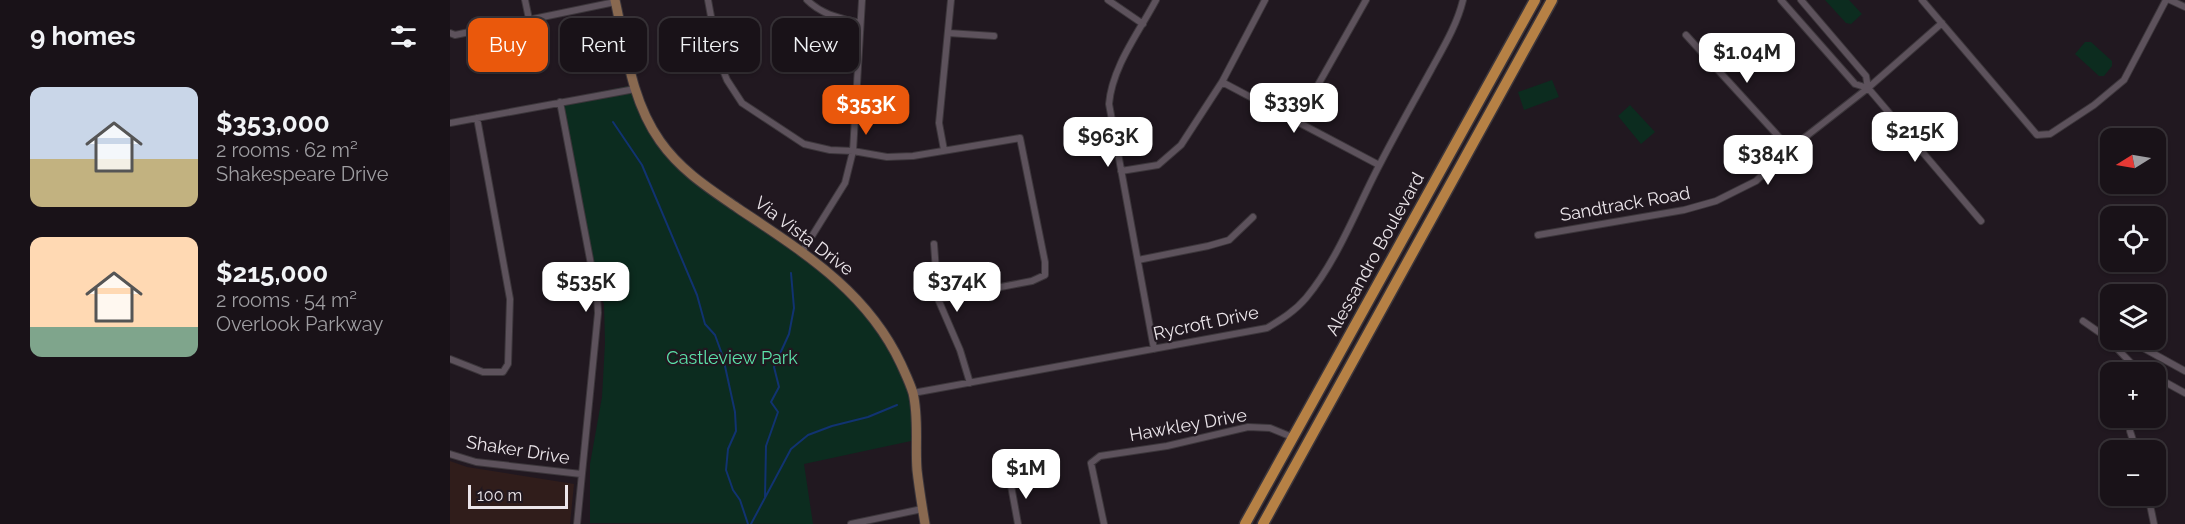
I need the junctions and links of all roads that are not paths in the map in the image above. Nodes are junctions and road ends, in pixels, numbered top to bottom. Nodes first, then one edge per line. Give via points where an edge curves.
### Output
1 (525, 0) edge
2 (708, 0) edge
3 (807, 0) edge
4 (862, 0) edge
5 (951, 0) edge
6 (1108, 0) edge
7 (1156, 0) edge
8 (1265, 0) edge
9 (1366, 0) edge
10 (1462, 0) edge
11 (1534, 0) edge
12 (1552, 0) edge
13 (1781, 0) edge
14 (1801, 0) edge
15 (1922, 0) edge
16 (2168, 0) edge
17 (615, 1) edge
18 (2185, 7) edge
19 (528, 18) edge
20 (533, 18) edge
21 (860, 23) junction
22 (1942, 23) junction
23 (1143, 24) junction
24 (468, 32) edge
25 (450, 33) edge
26 (948, 33) junction
27 (1686, 35) dead end
28 (994, 36) dead end
29 (1222, 82) junction
30 (1868, 88) junction
31 (635, 89) junction
32 (560, 102) junction
33 (477, 118) junction
34 (1297, 122) junction
35 (450, 123) edge
36 (1790, 149) junction
37 (944, 150) junction
38 (853, 151) junction
39 (1379, 165) junction
40 (1121, 171) junction
41 (1253, 217) dead end
42 (1981, 221) dead end
43 (1538, 235) dead end
44 (934, 244) dead end
45 (802, 252) junction
46 (1138, 260) junction
47 (938, 299) junction
48 (2083, 321) dead end
49 (2100, 332) edge
50 (1155, 349) junction
51 (2119, 350) edge
52 (2147, 350) edge
53 (450, 359) edge
54 (2129, 362) edge
55 (2185, 371) edge
56 (2166, 382) edge
57 (970, 383) junction
58 (913, 393) junction
59 (2185, 393) edge
60 (2130, 431) dead end
61 (1292, 438) junction
62 (2133, 440) edge
63 (450, 454) edge
64 (581, 474) junction
65 (1010, 480) dead end
66 (2150, 506) edge
67 (922, 509) junction
68 (578, 524) edge
69 (851, 524) edge
70 (925, 524) edge
71 (1018, 524) edge
72 (1104, 524) edge
73 (1245, 524) edge
74 (1263, 524) edge
75 (2154, 524) edge

1 - 19 street
2 - 38 street via 719,60 742,104 804,144
3 - 21 street via 831,16
4 - 21 street
5 - 26 street
6 - 23 street
7 - 23 street
8 - 29 street
9 - 34 street
10 - 39 street, Rycroft Drive via 1460,13
11 - 61 main road, Alessandro Boulevard
12 - 74 main road, Alessandro Boulevard
13 - 30 street via 1855,84
14 - 30 street via 1866,76
15 - 22 street
16 - 18 street
16 - 22 street via 2124,80 2049,134 2037,135
17 - 20 street
17 - 31 street, Via Vista Drive
21 - 38 street
22 - 30 street, Sandtrack Road
23 - 40 street via 1110,87 1109,104
24 - 25 street
26 - 28 street
26 - 37 street via 939,123
27 - 36 street
29 - 34 street
29 - 40 street via 1181,145 1158,165
30 - 36 street, Sandtrack Road
30 - 42 street
31 - 32 street
31 - 45 street, Via Vista Drive via 660,141 682,168
32 - 33 street
32 - 64 street via 598,313
33 - 35 street
33 - 53 street via 510,298 508,364 503,372 483,372
34 - 39 street
36 - 43 street, Sandtrack Road via 1756,181 1716,201
37 - 38 street via 887,157
37 - 47 street via 1020,138 1045,275 1032,281
38 - 45 street via 845,183
39 - 50 street, Rycroft Drive via 1322,276 1288,316 1267,328
40 - 46 street
41 - 46 street via 1229,240
44 - 47 street
45 - 58 street, Via Vista Drive via 837,278 881,330
46 - 50 street
47 - 57 street
48 - 49 street
50 - 57 street, Rycroft Drive
51 - 54 street
52 - 55 street
56 - 59 street
57 - 58 street, Rycroft Drive
58 - 67 street, Via Vista Drive
60 - 62 street
61 - 72 street, Hawkley Drive via 1269,428 1248,428 1100,456 1091,463
61 - 73 main road, Alessandro Boulevard
63 - 64 street, Shaker Drive via 476,462
64 - 68 street
65 - 71 street
66 - 75 street
67 - 69 street
67 - 70 street, Via Vista Drive

